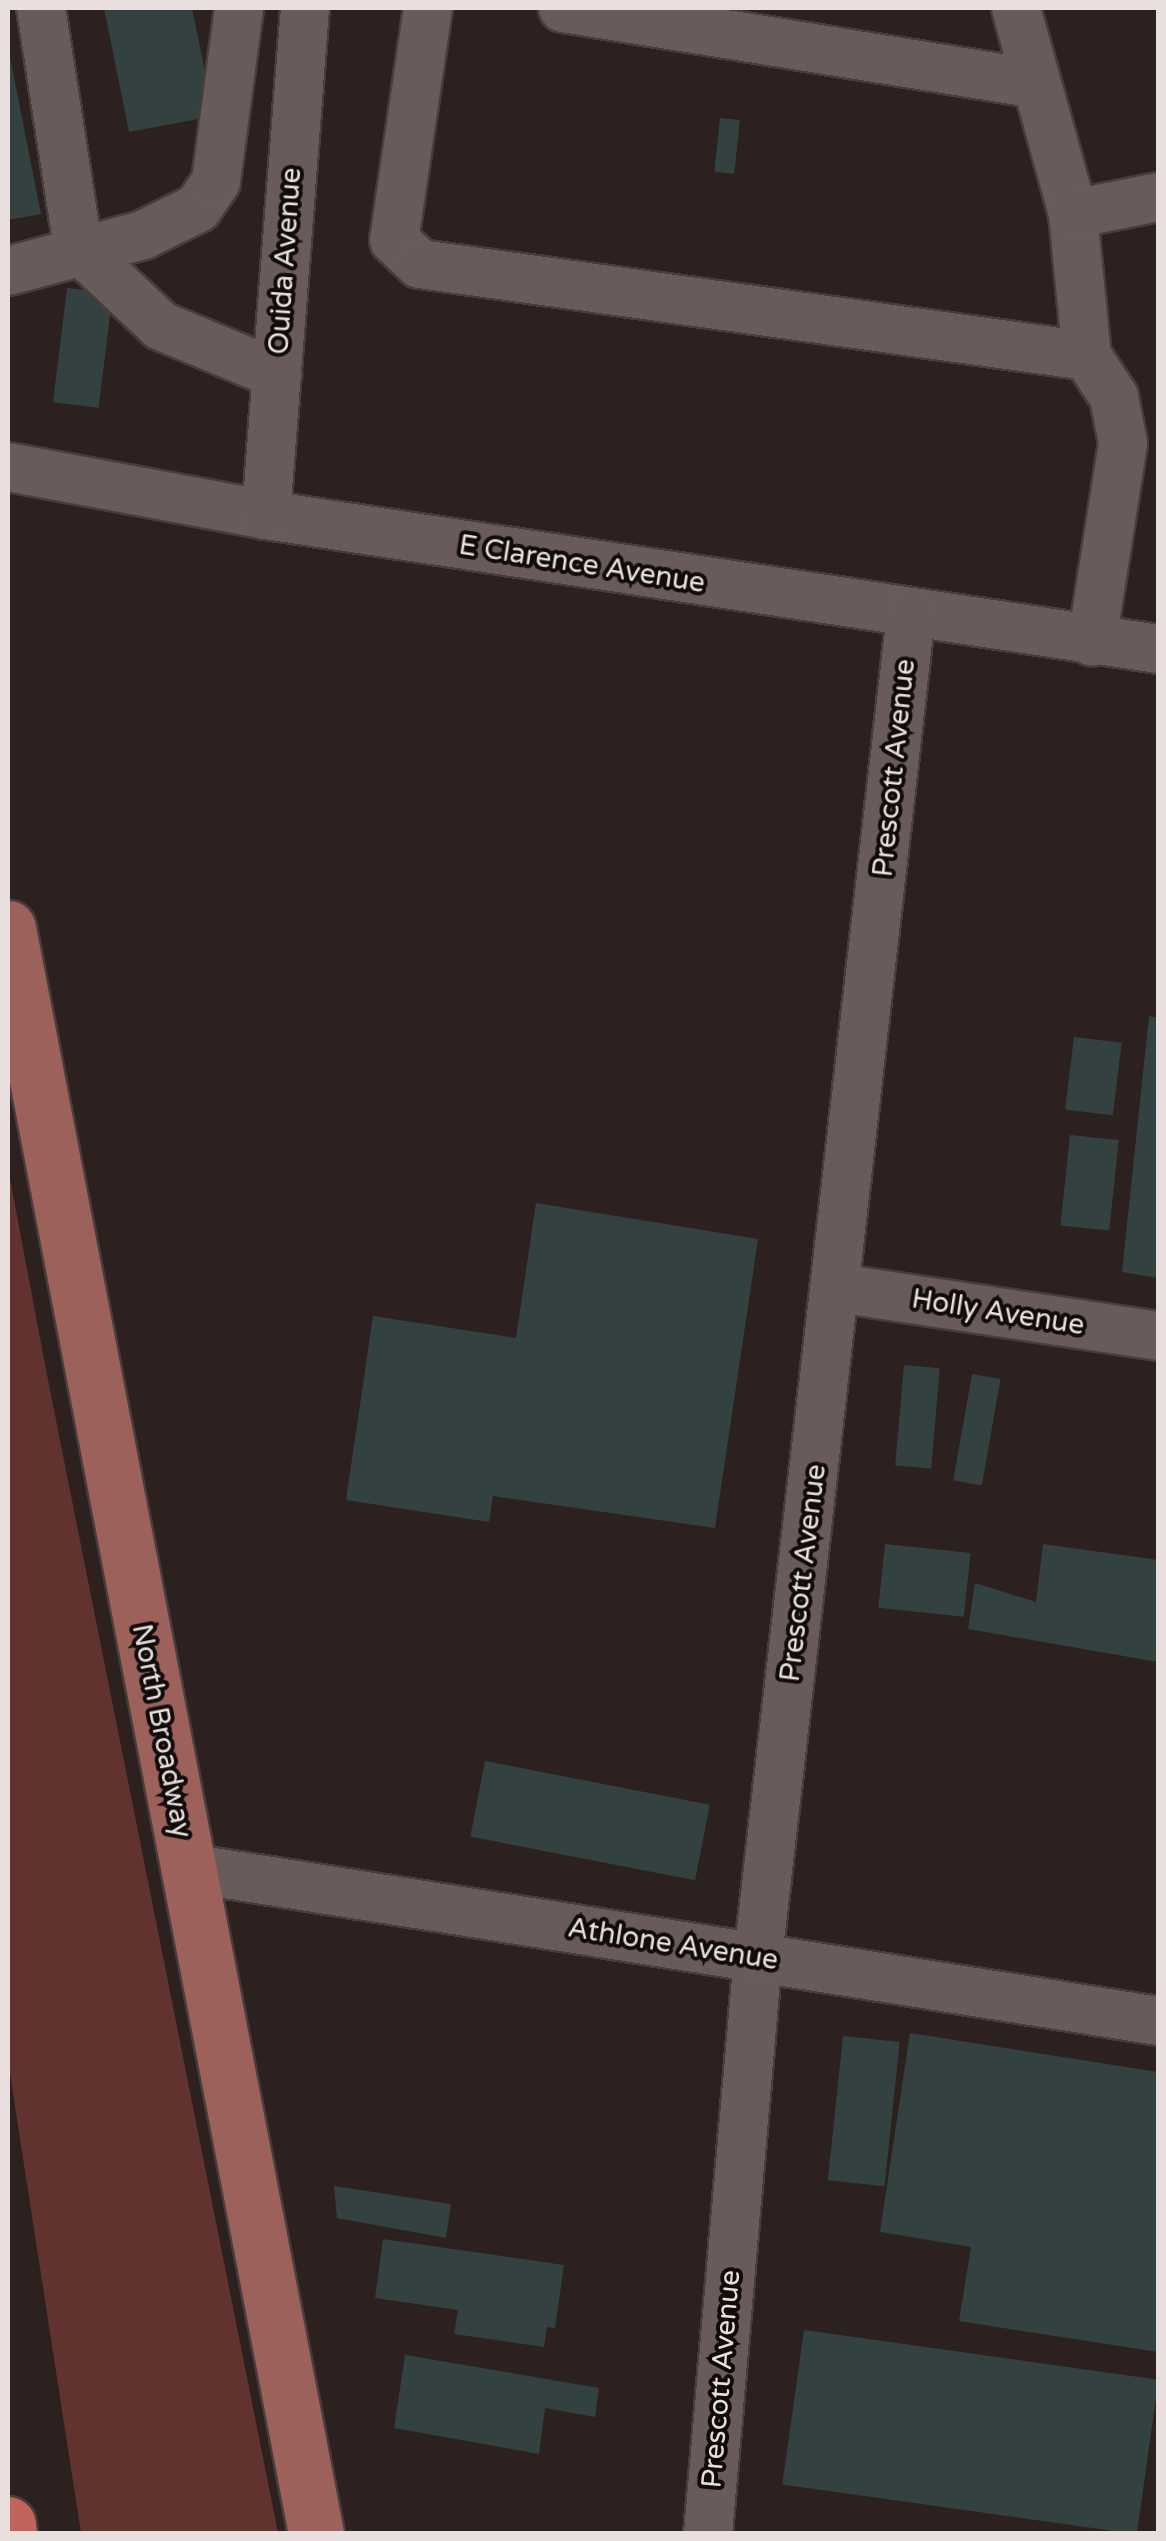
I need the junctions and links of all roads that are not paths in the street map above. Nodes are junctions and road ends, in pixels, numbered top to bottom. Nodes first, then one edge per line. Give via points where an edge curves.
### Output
1 (41, 8) edge
2 (240, 8) edge
3 (305, 8) edge
4 (428, 8) edge
5 (563, 8) edge
6 (1016, 8) edge
7 (1036, 84) junction
8 (1158, 197) edge
9 (1073, 214) junction
10 (78, 248) junction
11 (8, 271) edge
12 (1088, 356) junction
13 (277, 374) junction
14 (8, 466) edge
15 (266, 515) junction
16 (911, 614) junction
17 (1092, 642) junction
18 (1158, 649) edge
19 (8, 928) edge
20 (836, 1288) junction
21 (1158, 1336) edge
22 (188, 1868) junction
23 (758, 1957) junction
24 (1158, 2020) edge
25 (8, 2524) edge
26 (9, 2534) edge
27 (316, 2534) edge
28 (708, 2534) edge

1 - 10 street
2 - 10 street via 216,181 198,208 142,235
3 - 13 street, Ouida Avenue
4 - 12 street via 394,240 420,264
5 - 7 street
6 - 7 street
7 - 9 street
8 - 9 street
9 - 12 street
10 - 11 street
10 - 13 street via 162,326
12 - 17 street via 1114,398 1123,442
13 - 15 street, Ouida Avenue
14 - 15 street, E Clarence Avenue
15 - 16 street, E Clarence Avenue
16 - 17 street, E Clarence Avenue
16 - 20 street, Prescott Avenue
17 - 18 street, E Clarence Avenue
19 - 22 main road, North Broadway
20 - 21 street, Holly Avenue
20 - 23 street, Prescott Avenue
22 - 23 street, Athlone Avenue
22 - 27 main road, North Broadway
23 - 24 street, Athlone Avenue
23 - 28 street, Prescott Avenue
25 - 26 highway

